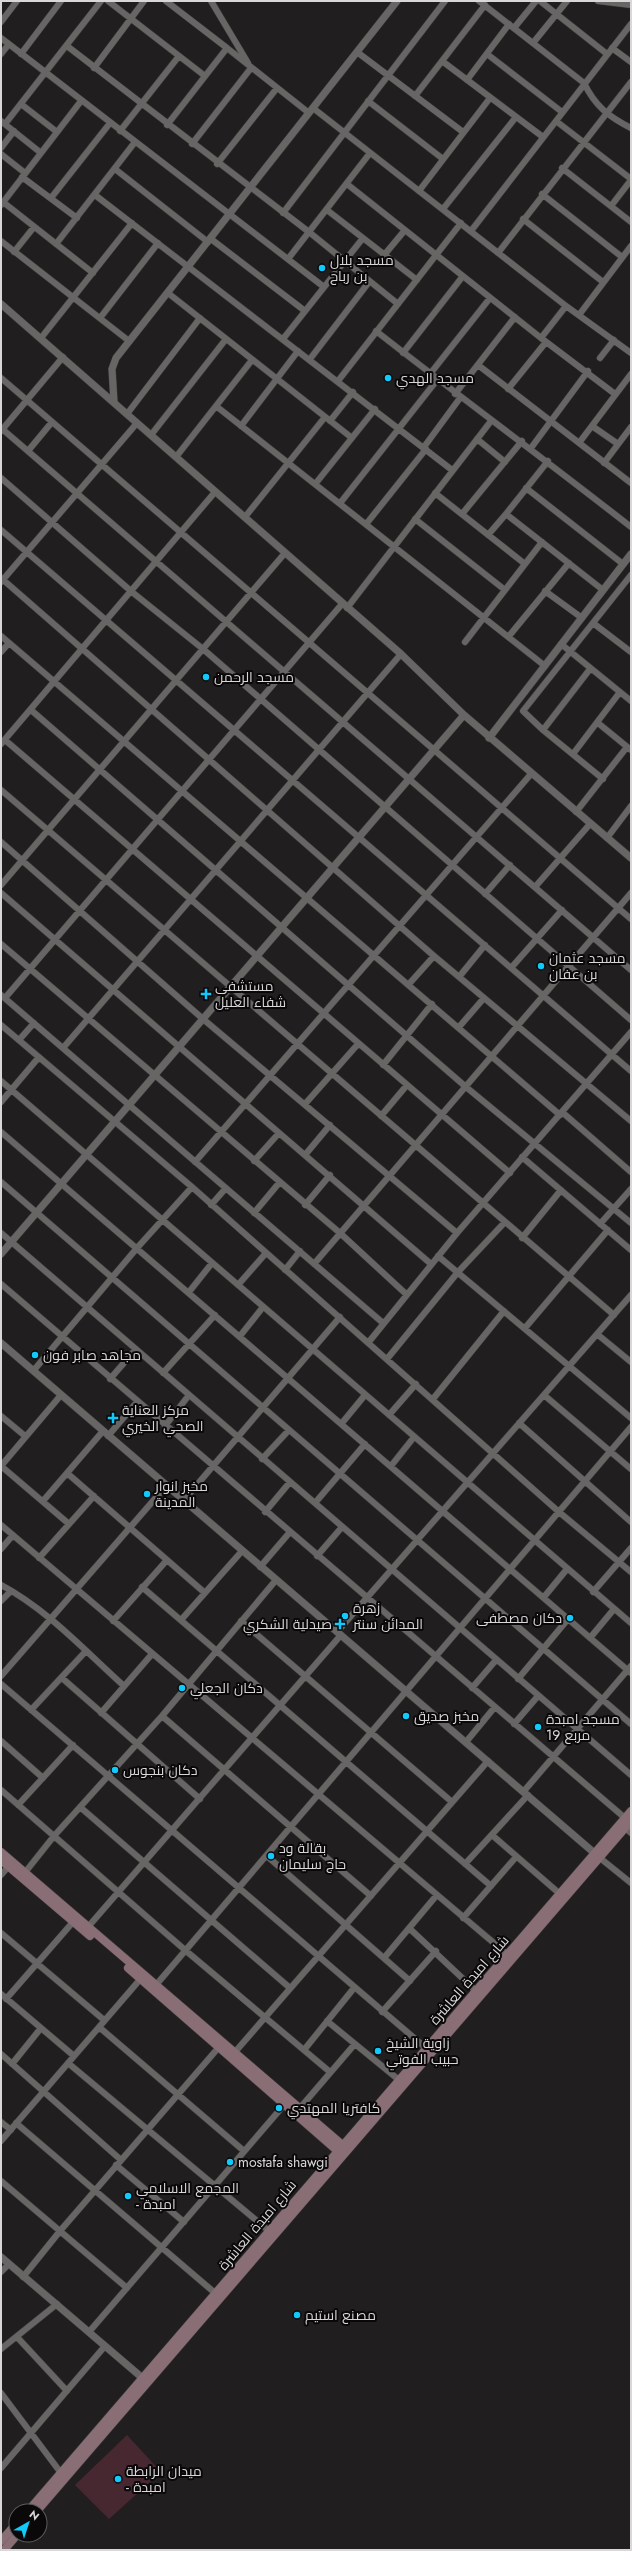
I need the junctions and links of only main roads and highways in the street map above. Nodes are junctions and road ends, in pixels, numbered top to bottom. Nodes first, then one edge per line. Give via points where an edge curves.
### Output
1 (631, 1811) edge
2 (628, 1819) edge
3 (628, 1830) edge
4 (1, 1852) edge
5 (597, 1856) junction
6 (1, 1860) edge
7 (23, 1875) junction
8 (142, 1977) junction
9 (202, 2028) junction
10 (343, 2150) junction
11 (144, 2380) junction
12 (35, 2503) edge
13 (44, 2503) edge
14 (8, 2533) edge
15 (1, 2541) edge

1 - 2 main road, شارع امبدة العاشرة
2 - 3 main road, شارع امبدة العاشرة
2 - 5 main road, شارع امبدة العاشرة
3 - 5 main road, شارع امبدة العاشرة
4 - 7 main road
5 - 10 main road, شارع امبدة العاشرة
5 - 10 main road, شارع امبدة العاشرة via 560,1894 399,2080
6 - 7 main road
7 - 8 main road via 88,1927
7 - 8 main road via 72,1922
8 - 9 main road
8 - 9 main road via 156,1985
9 - 10 main road via 300,2108
9 - 10 main road via 219,2047 284,2105
10 - 11 main road, شارع امبدة العاشرة
10 - 11 main road, شارع امبدة العاشرة via 215,2293
11 - 12 main road, شارع امبدة العاشرة
11 - 13 main road, شارع امبدة العاشرة
14 - 15 main road

